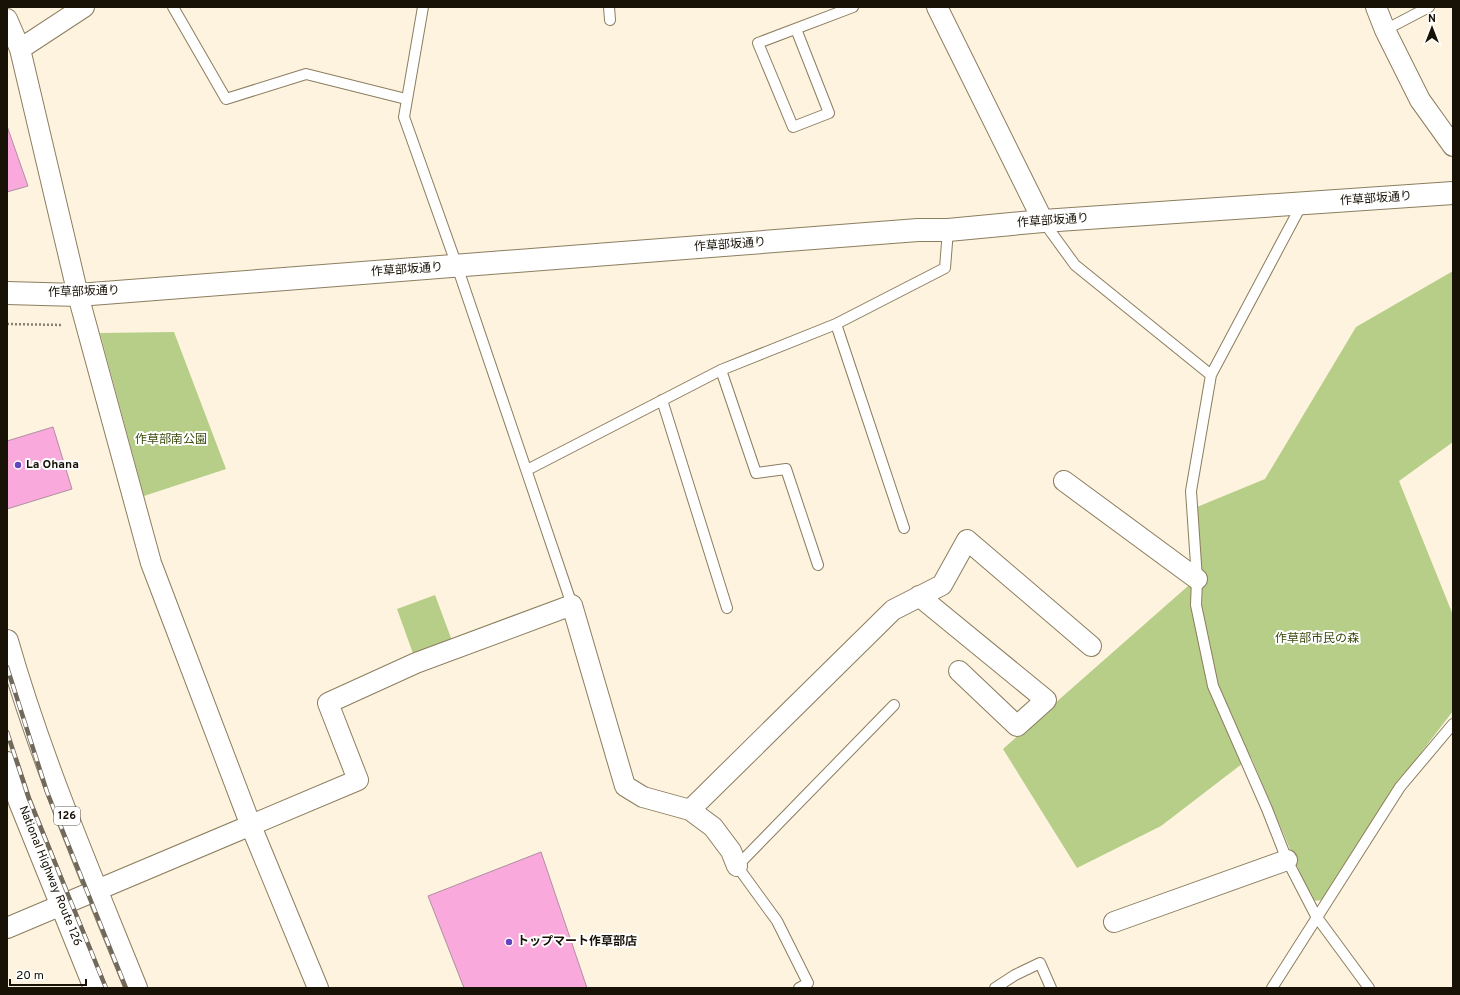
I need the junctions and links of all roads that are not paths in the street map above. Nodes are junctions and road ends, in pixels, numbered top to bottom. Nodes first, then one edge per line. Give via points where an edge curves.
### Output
1 (84, 7) edge
2 (173, 7) edge
3 (423, 7) edge
4 (609, 7) edge
5 (853, 7) edge
6 (937, 7) edge
7 (1376, 7) edge
8 (1429, 7) edge
9 (7, 19) edge
10 (610, 20) dead end
11 (796, 29) junction
12 (1385, 30) junction
13 (20, 49) junction
14 (406, 99) junction
15 (1453, 146) edge
16 (1453, 193) edge
17 (1302, 204) junction
18 (1043, 221) junction
19 (948, 230) junction
20 (457, 266) junction
21 (7, 293) edge
22 (78, 295) junction
23 (836, 324) junction
24 (721, 370) junction
25 (1211, 375) junction
26 (662, 400) junction
27 (527, 470) junction
28 (1064, 481) dead end
29 (904, 528) dead end
30 (818, 565) dead end
31 (1196, 579) junction
32 (919, 596) junction
33 (572, 605) junction
34 (727, 608) dead end
35 (7, 641) edge
36 (1092, 646) dead end
37 (958, 671) dead end
38 (894, 705) dead end
39 (1453, 724) edge
40 (7, 763) edge
41 (690, 810) junction
42 (251, 826) junction
43 (1287, 860) junction
44 (737, 866) junction
45 (97, 891) junction
46 (62, 905) junction
47 (1316, 916) junction
48 (1114, 922) dead end
49 (7, 928) edge
50 (806, 986) edge
51 (96, 988) edge
52 (136, 988) edge
53 (318, 988) edge
54 (995, 988) edge
55 (1051, 988) edge
56 (1272, 988) edge
57 (1369, 988) edge

1 - 13 street
2 - 14 lane via 226,99 306,74
3 - 14 lane
4 - 10 lane
5 - 11 lane
6 - 18 street
7 - 12 street
8 - 12 lane
9 - 13 street
11 - 11 lane via 758,43 792,127 829,113
12 - 15 street via 1420,100
13 - 22 street
14 - 20 lane via 404,117
16 - 17 main road, 作草部坂通り
17 - 18 main road, 作草部坂通り
17 - 25 lane
18 - 19 main road, 作草部坂通り
18 - 25 lane via 1075,265
19 - 20 main road, 作草部坂通り via 918,230
19 - 23 lane via 945,268
20 - 22 main road, 作草部坂通り
20 - 27 lane
21 - 22 main road, 作草部坂通り
22 - 42 street via 151,563
23 - 24 lane
23 - 29 lane
24 - 26 lane
24 - 30 lane via 756,473 786,469
25 - 31 lane via 1191,491
26 - 27 lane
26 - 34 lane
27 - 33 lane
28 - 31 street
31 - 43 lane via 1196,605 1213,686
32 - 36 street via 942,585 968,540
32 - 37 street via 1046,700 1017,726
32 - 41 street via 893,610
33 - 41 street via 626,786 643,797
33 - 42 street via 416,663 328,703 358,780
35 - 45 main road, 126 via 25,704
38 - 44 lane
39 - 47 lane via 1400,787
40 - 46 main road, National Highway Route 126
41 - 44 street via 713,827 731,851
42 - 45 street
42 - 53 street
43 - 47 lane
43 - 48 street
44 - 50 lane via 777,921
45 - 46 street
45 - 52 main road, 126
46 - 49 street
46 - 51 main road, National Highway Route 126
47 - 56 lane
47 - 57 lane
54 - 55 lane via 1040,963

